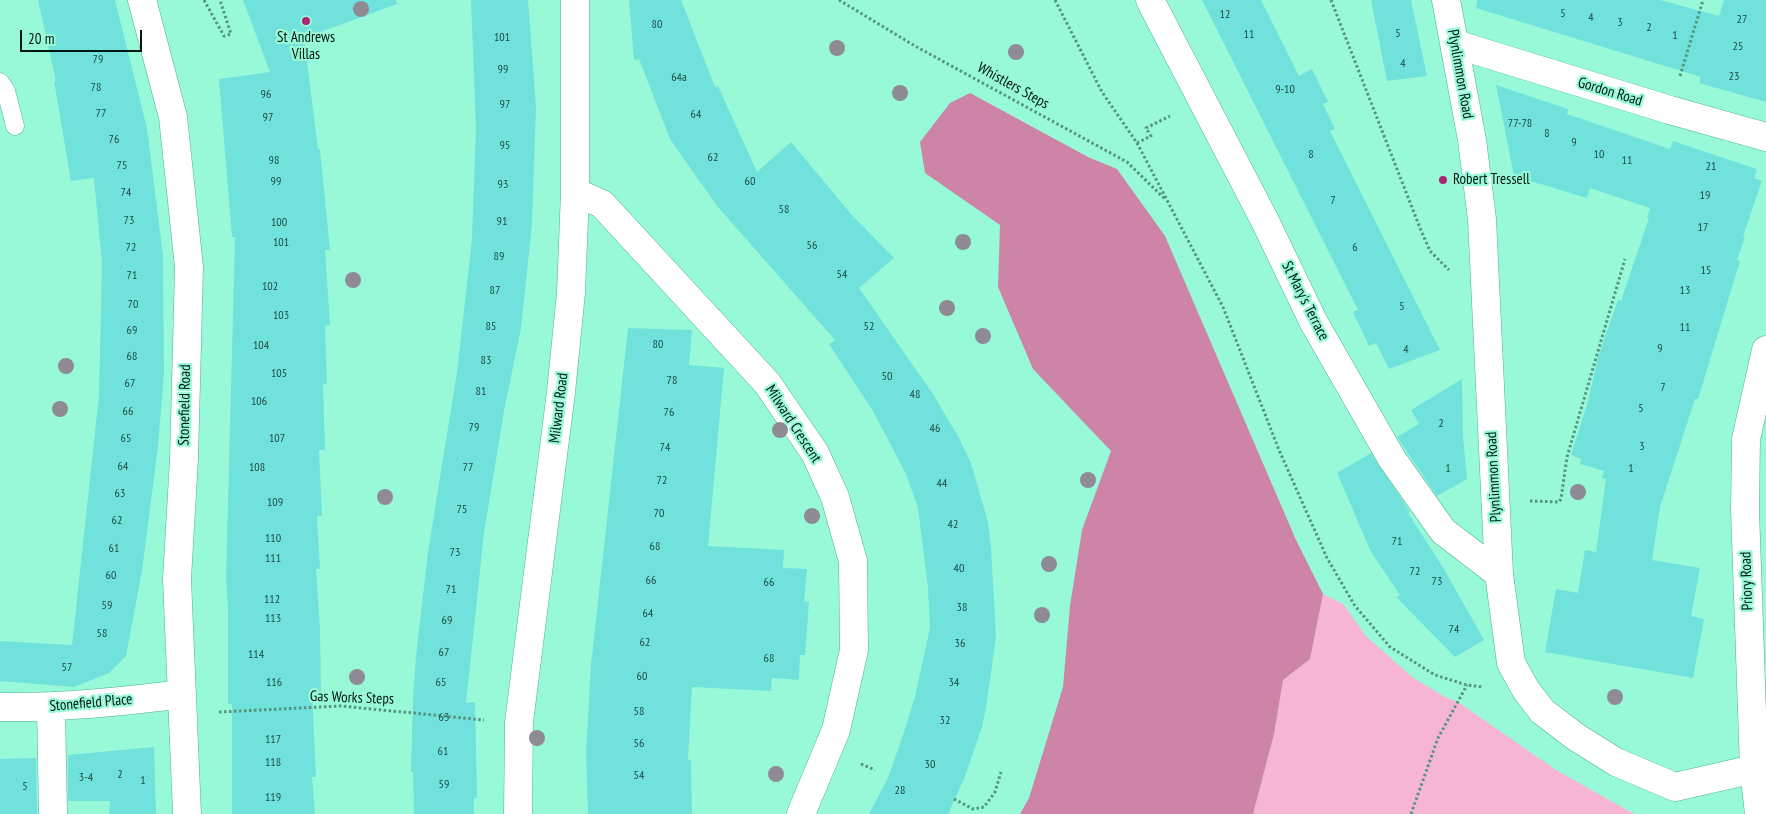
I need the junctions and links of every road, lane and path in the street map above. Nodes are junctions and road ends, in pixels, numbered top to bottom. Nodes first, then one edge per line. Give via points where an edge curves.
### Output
1 (142, 0) edge
2 (204, 0) edge
3 (220, 0) edge
4 (574, 0) edge
5 (839, 0) edge
6 (1055, 0) edge
7 (1150, 0) edge
8 (1331, 0) edge
9 (1446, 0) edge
10 (1704, 0) edge
11 (1455, 44) junction
12 (0, 82) edge
13 (1201, 100) junction
14 (1670, 110) junction
15 (15, 126) dead end
16 (1766, 137) edge
17 (1137, 143) junction
18 (575, 192) junction
19 (1168, 202) junction
20 (1625, 259) dead end
21 (1486, 301) junction
22 (1766, 350) edge
23 (1523, 500) dead end
24 (1499, 574) junction
25 (1467, 685) junction
26 (1526, 690) junction
27 (182, 703) junction
28 (0, 707) edge
29 (51, 708) junction
30 (519, 722) junction
31 (1754, 769) junction
32 (1001, 772) dead end
33 (954, 799) dead end
34 (53, 814) edge
35 (187, 814) edge
36 (518, 814) edge
37 (801, 814) edge
38 (1411, 814) edge
39 (1758, 814) edge

1 - 27 street, Stonefield Road via 173,116 188,267 184,459 177,579
2 - 3 path via 224,36 231,34
4 - 18 street, Milward Road
5 - 19 path, Whistlers Steps via 915,46 1127,162
6 - 17 path via 1102,92
7 - 13 street, St Mary's Terrace
8 - 21 path via 1430,251
9 - 11 street, Plynlimmon Road
10 - 14 path
11 - 14 street, Gordon Road
11 - 21 street, Plynlimmon Road via 1482,219
12 - 15 lane via 6,91
13 - 17 path via 1146,128 1151,136
13 - 24 street, St Mary's Terrace via 1314,321 1392,459 1443,531
14 - 16 street, Gordon Road
17 - 19 path
18 - 30 street, Milward Road via 571,294 561,392
18 - 37 street, Milward Crescent via 602,204 767,383 815,453 835,497 853,562 854,650 836,730
19 - 25 path via 1223,307 1279,450 1328,558 1355,606 1390,647 1435,675
20 - 23 path via 1567,457 1561,500
21 - 24 street, Plynlimmon Road
22 - 31 street, Priory Road via 1746,439 1745,510
24 - 26 street, Plynlimmon Road via 1511,663
25 - 26 path
25 - 38 path via 1438,738
26 - 31 street, Plynlimmon Road via 1542,711 1576,737 1616,762 1675,786
27 - 29 street, Stonefield Place via 119,702
27 - 30 path, Gas Works Steps via 341,706
27 - 35 street, Stonefield Road
28 - 29 street, Stonefield Place
29 - 34 street
30 - 36 street, Milward Road
31 - 39 street, Priory Road
32 - 33 path via 995,792 984,807 973,809

